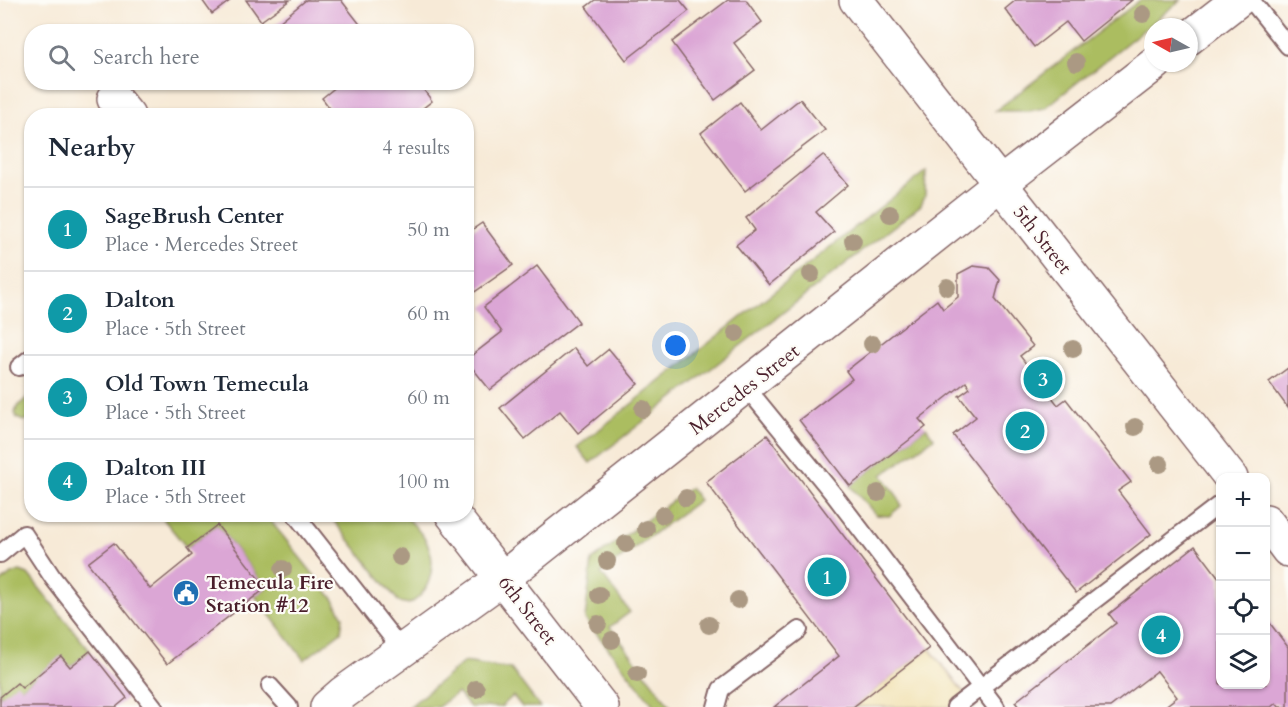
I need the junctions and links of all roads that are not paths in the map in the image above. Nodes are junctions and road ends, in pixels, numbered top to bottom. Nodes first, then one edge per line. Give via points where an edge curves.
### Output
1 (856, 0) edge
2 (1238, 0) edge
3 (1251, 0) edge
4 (1198, 31) edge
5 (1288, 46) edge
6 (1144, 72) edge
7 (1000, 184) junction
8 (746, 387) junction
9 (1228, 473) edge
10 (1216, 508) edge
11 (301, 522) edge
12 (458, 522) edge
13 (1270, 526) edge
14 (1288, 550) edge
15 (0, 554) edge
16 (503, 578) junction
17 (799, 630) dead end
18 (402, 650) junction
19 (270, 686) dead end
20 (980, 686) junction
21 (154, 707) edge
22 (289, 707) edge
23 (327, 707) edge
24 (602, 707) edge
25 (716, 707) edge
26 (955, 707) edge
27 (996, 707) edge

1 - 7 street, 5th Street
2 - 4 street
3 - 5 lane
6 - 7 street, Mercedes Street
7 - 8 street, Mercedes Street
7 - 9 street, 5th Street
8 - 16 street, Mercedes Street
8 - 20 lane
10 - 20 lane
11 - 18 lane
12 - 16 street, 6th Street
13 - 14 street
15 - 21 lane via 24,534 53,578
16 - 18 street, Mercedes Street
16 - 24 street, 6th Street
17 - 25 lane via 721,689
18 - 23 street, Mercedes Street
19 - 22 lane
20 - 26 lane
20 - 27 lane

